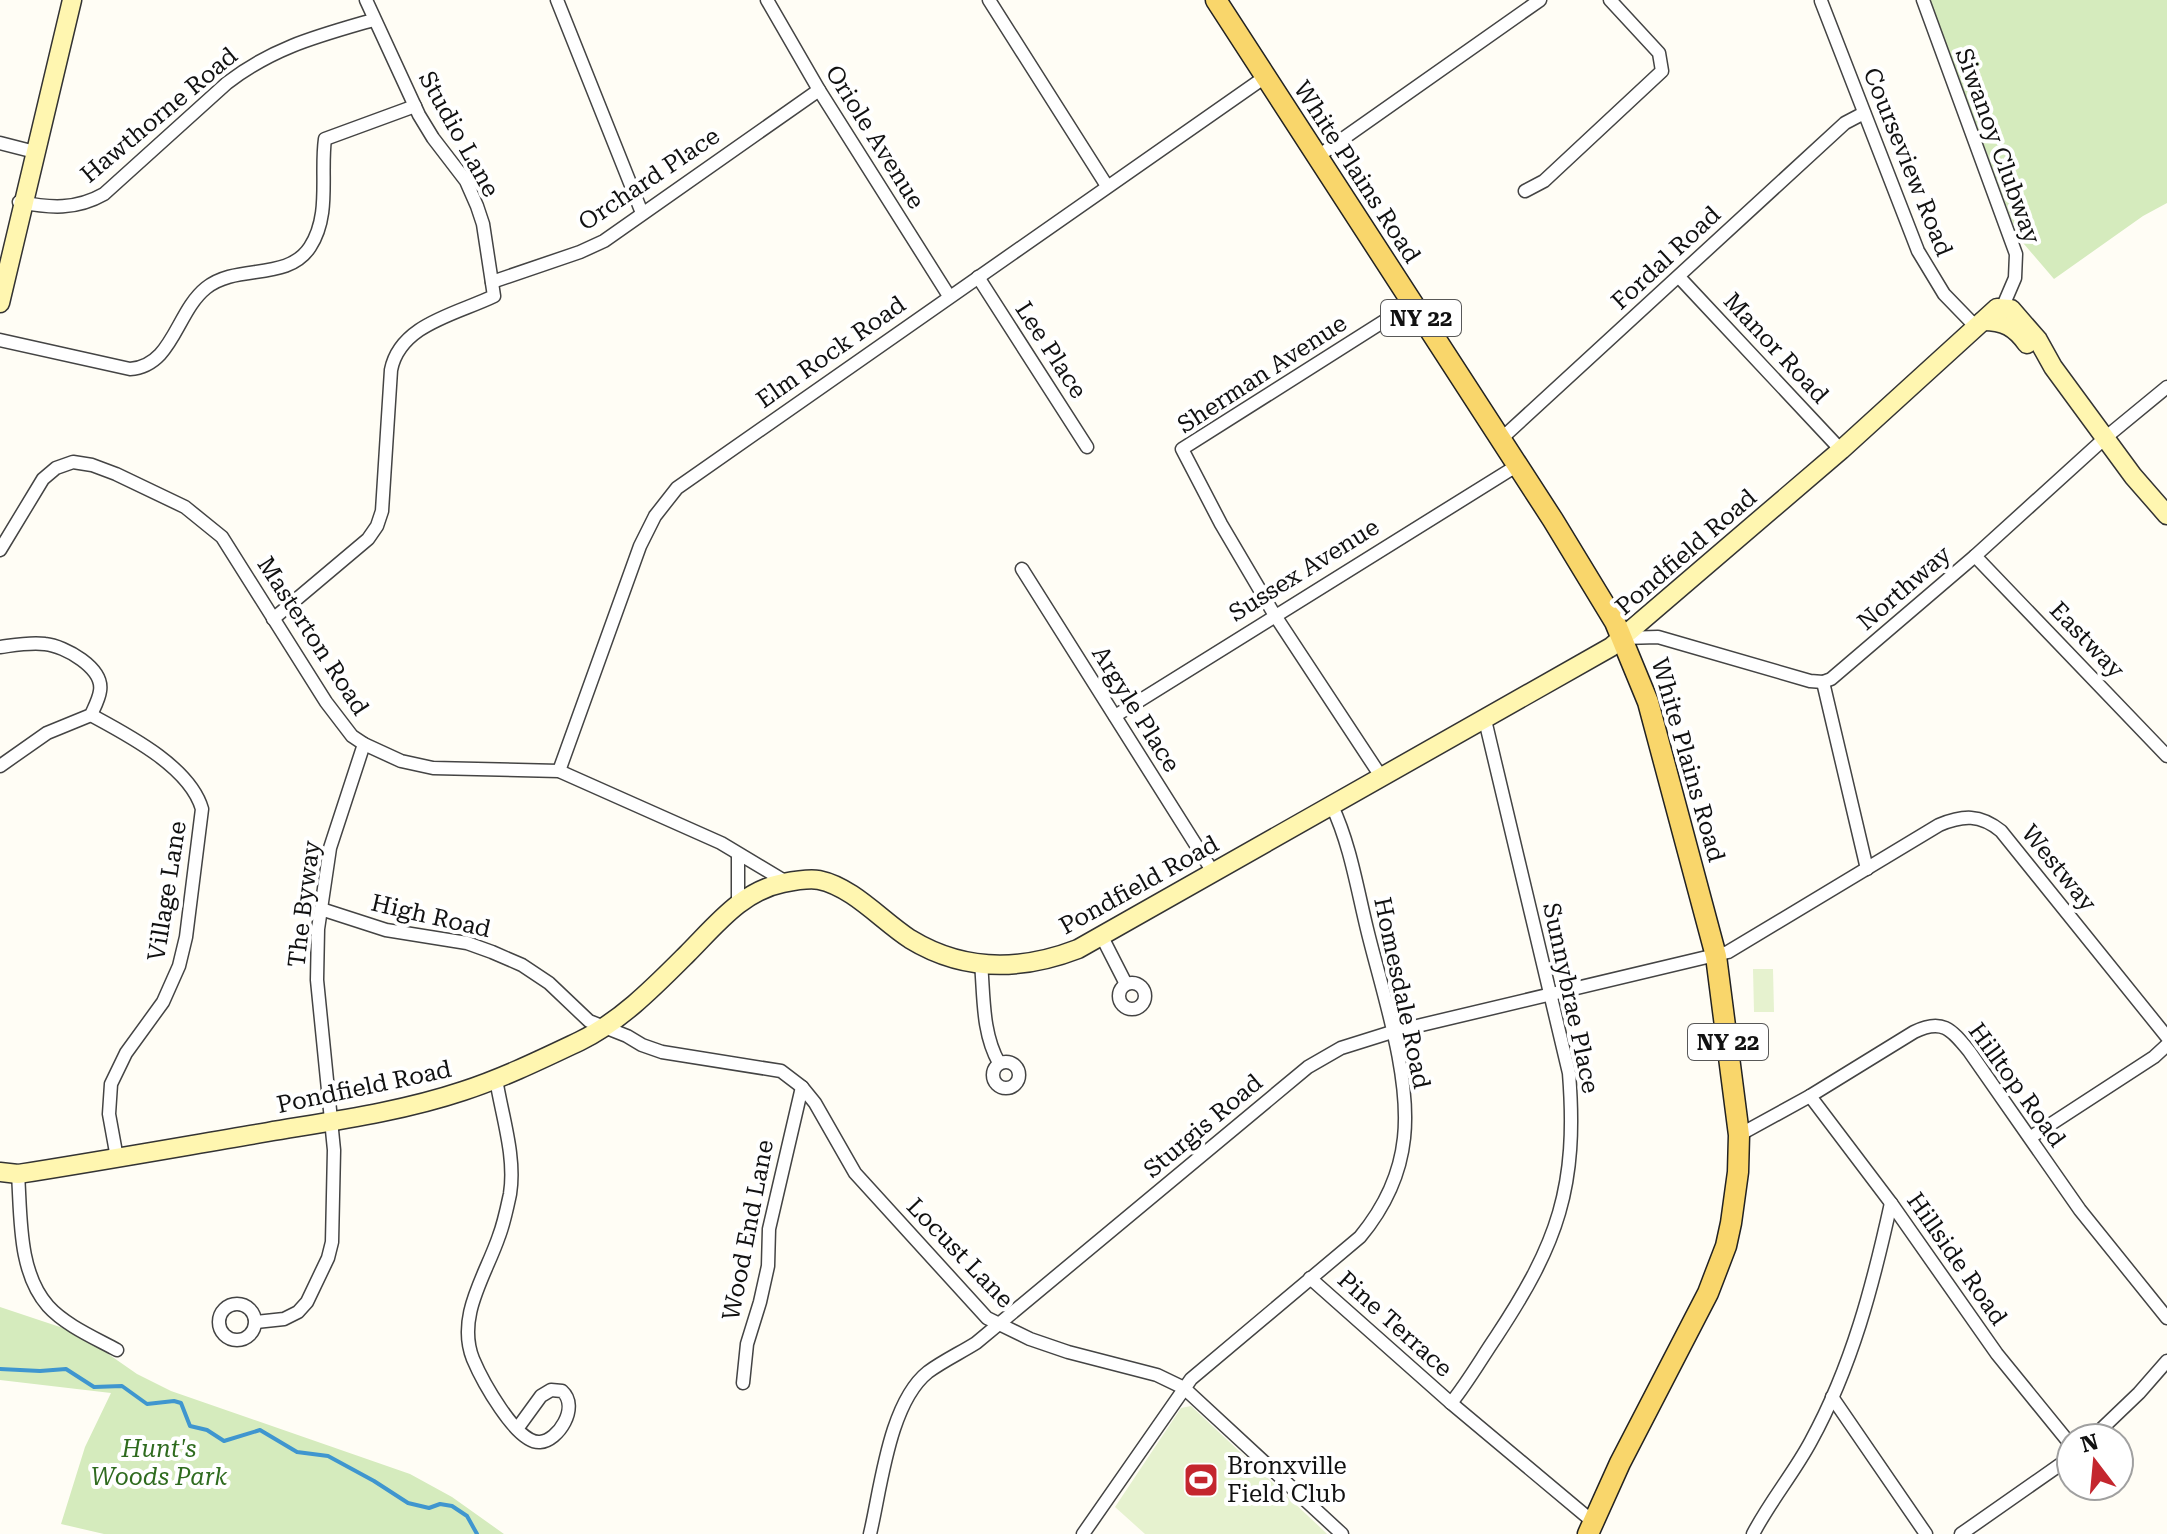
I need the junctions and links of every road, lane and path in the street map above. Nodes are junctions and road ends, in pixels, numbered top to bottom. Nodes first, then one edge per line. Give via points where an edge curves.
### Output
1 (63, 0) edge
2 (72, 0) edge
3 (366, 0) edge
4 (557, 0) edge
5 (767, 0) edge
6 (989, 0) edge
7 (1540, 0) edge
8 (1610, 0) edge
9 (1814, 0) edge
10 (1821, 0) edge
11 (1923, 0) edge
12 (1220, 1) edge
13 (373, 20) junction
14 (1265, 77) junction
15 (819, 90) junction
16 (415, 106) junction
17 (1864, 113) junction
18 (0, 143) edge
19 (31, 151) junction
20 (1317, 157) junction
21 (1107, 186) junction
22 (1525, 191) dead end
23 (20, 203) junction
24 (642, 213) junction
25 (0, 266) edge
26 (978, 277) junction
27 (1679, 277) junction
28 (492, 282) junction
29 (949, 296) junction
30 (0, 303) edge
31 (1411, 304) junction
32 (2003, 306) junction
33 (1979, 324) junction
34 (0, 340) edge
35 (2053, 367) junction
36 (2167, 387) edge
37 (2105, 438) junction
38 (1501, 439) junction
39 (1087, 447) dead end
40 (1841, 450) junction
41 (1518, 465) junction
42 (2167, 515) edge
43 (0, 550) edge
44 (1975, 556) junction
45 (1022, 569) dead end
46 (1274, 614) junction
47 (273, 619) junction
48 (1623, 638) junction
49 (0, 647) edge
50 (1823, 682) junction
51 (91, 715) junction
52 (1115, 716) junction
53 (1485, 720) junction
54 (364, 744) junction
55 (2167, 756) edge
56 (0, 766) edge
57 (559, 771) junction
58 (1382, 778) junction
59 (1332, 806) junction
60 (738, 854) junction
61 (1867, 869) junction
62 (1213, 872) junction
63 (786, 882) junction
64 (738, 903) junction
65 (321, 909) junction
66 (1102, 937) junction
67 (1716, 956) junction
68 (981, 963) junction
69 (1126, 984) dead end
70 (1551, 995) junction
71 (604, 1028) junction
72 (1392, 1032) junction
73 (2167, 1037) edge
74 (2167, 1045) edge
75 (999, 1063) dead end
76 (496, 1079) junction
77 (802, 1087) junction
78 (1810, 1096) junction
79 (332, 1121) junction
80 (1739, 1135) junction
81 (2031, 1137) junction
82 (117, 1158) junction
83 (9, 1173) edge
84 (1891, 1203) junction
85 (1310, 1278) junction
86 (2167, 1318) edge
87 (256, 1322) dead end
88 (997, 1325) junction
89 (117, 1350) dead end
90 (2167, 1361) edge
91 (743, 1383) dead end
92 (1184, 1388) junction
93 (1832, 1397) junction
94 (1451, 1403) junction
95 (2109, 1422) edge
96 (2055, 1425) edge
97 (517, 1429) junction
98 (2055, 1468) edge
99 (1590, 1528) edge
100 (870, 1534) edge
101 (1083, 1534) edge
102 (1342, 1534) edge
103 (1753, 1534) edge
104 (1926, 1534) edge
105 (1961, 1534) edge

1 - 19 street
2 - 19 street
3 - 13 street, Studio Lane
4 - 24 street
5 - 15 street, Oriole Avenue
6 - 21 street
7 - 20 street
8 - 22 street via 1659,53 1662,71 1544,181
9 - 10 street, Courseview Road
10 - 17 street, Courseview Road
11 - 32 street, Siwanoy Clubway via 2016,254 2015,278
12 - 14 main road, White Plains Road / NY 22
13 - 16 street, Studio Lane
13 - 23 street, Hawthorne Road via 289,45 249,66 97,198 75,207
14 - 20 main road, White Plains Road / NY 22
14 - 21 street, Elm Rock Road
15 - 24 street, Orchard Place
15 - 29 street, Oriole Avenue
16 - 28 street, Studio Lane via 477,206
16 - 34 street via 325,139 321,218 308,251 275,270 244,272 214,282 196,298 150,364 130,369
17 - 27 street, Fordal Road via 1845,123
17 - 33 street, Courseview Road via 1930,274
18 - 19 street
19 - 23 street
20 - 31 main road, White Plains Road / NY 22
21 - 26 street, Elm Rock Road
23 - 25 street
23 - 30 street
24 - 28 street, Orchard Place via 592,247
26 - 29 street, Elm Rock Road
26 - 39 street, Lee Place
27 - 38 street, Fordal Road
27 - 40 street, Manor Road
28 - 47 street, Studio Lane via 494,296 420,329 398,349 391,370 377,526
29 - 57 street, Elm Rock Road via 666,498 640,546
31 - 38 main road, White Plains Road / NY 22
31 - 46 street, Sherman Avenue via 1182,449
32 - 33 street, Pondfield Road
32 - 35 street via 2022,320
33 - 35 street via 1995,321 2012,327
33 - 40 street, Pondfield Road
35 - 37 street
36 - 37 street, Northway
37 - 42 street
37 - 44 street, Northway
38 - 41 main road, White Plains Road / NY 22
40 - 48 street, Pondfield Road
41 - 46 street, Sussex Avenue
41 - 48 main road, White Plains Road / NY 22
43 - 47 street, Masterton Road via 43,479 73,462 92,465 164,496 203,520 222,537
44 - 50 street, Northway via 1841,673
44 - 55 street, Eastway
45 - 52 street, Argyle Place
46 - 52 street, Sussex Avenue
46 - 58 street
47 - 54 street, Masterton Road via 326,702
48 - 50 street via 1658,637
48 - 53 street, Pondfield Road
48 - 67 main road, White Plains Road / NY 22 via 1660,743
49 - 51 street via 55,646 93,670 100,693
50 - 61 street
51 - 56 street via 47,733
51 - 82 street, Village Lane via 157,755 190,784 202,809 179,966 163,1002 111,1084 109,1114
52 - 62 street, Argyle Place
53 - 58 street, Pondfield Road
53 - 70 street, Sunnybrae Place
54 - 57 street, Masterton Road via 433,768
54 - 65 street, The Byway via 330,848
57 - 60 street, Masterton Road via 679,822
58 - 59 street, Pondfield Road
59 - 62 street, Pondfield Road
59 - 72 street, Homesdale Road
60 - 63 street, Masterton Road
60 - 64 street
61 - 67 street, Westway
61 - 73 street, Westway via 1951,820 1988,821
62 - 66 street, Pondfield Road
63 - 64 street, Pondfield Road
63 - 68 street, Pondfield Road via 818,880 845,892 911,940 949,957
64 - 71 street, Pondfield Road
65 - 71 street, High Road via 386,930 492,952 549,983 589,1021
65 - 79 street, The Byway via 317,980
66 - 68 street, Pondfield Road via 1047,961
66 - 69 street
67 - 70 street, Sturgis Road
67 - 80 main road, White Plains Road / NY 22
68 - 75 street via 986,1027
70 - 72 street, Sturgis Road
70 - 94 street, Sunnybrae Place via 1569,1073 1573,1124 1564,1202 1538,1269
71 - 76 street, Pondfield Road
71 - 77 street, Locust Lane via 662,1052 781,1071
72 - 85 street, Homesdale Road via 1405,1116 1391,1190 1360,1237
72 - 88 street, Sturgis Road via 1341,1048 1308,1067
74 - 81 street
76 - 79 street, Pondfield Road via 416,1105
76 - 97 street via 511,1165 510,1192 467,1329 474,1361
77 - 88 street, Locust Lane via 855,1173
77 - 91 street, Wood End Lane via 769,1229 768,1266 747,1344
78 - 80 street, Hilltop Road
78 - 81 street, Hilltop Road via 1914,1032 1939,1026 1953,1032 1969,1051
78 - 84 street, Hillside Road
79 - 82 street, Pondfield Road
79 - 87 street, The Byway via 336,1178 328,1258 298,1312
80 - 99 main road, White Plains Road / NY 22 via 1726,1246 1708,1293
81 - 86 street, Hilltop Road via 2080,1210
82 - 83 street, Pondfield Road
83 - 89 street via 25,1256 47,1306
84 - 93 street via 1861,1323
84 - 96 street, Hillside Road via 1997,1354
85 - 92 street, Homesdale Road
85 - 94 street, Pine Terrace
88 - 92 street, Locust Lane
88 - 100 street, Sturgis Road via 927,1373 904,1404
90 - 95 street
92 - 101 street, Homesdale Road
92 - 102 street, Locust Lane
93 - 103 street via 1811,1442
93 - 104 street
94 - 99 street, Pine Terrace
97 - 97 street via 534,1441 548,1439 569,1414 568,1398 562,1391 546,1392
98 - 105 street

